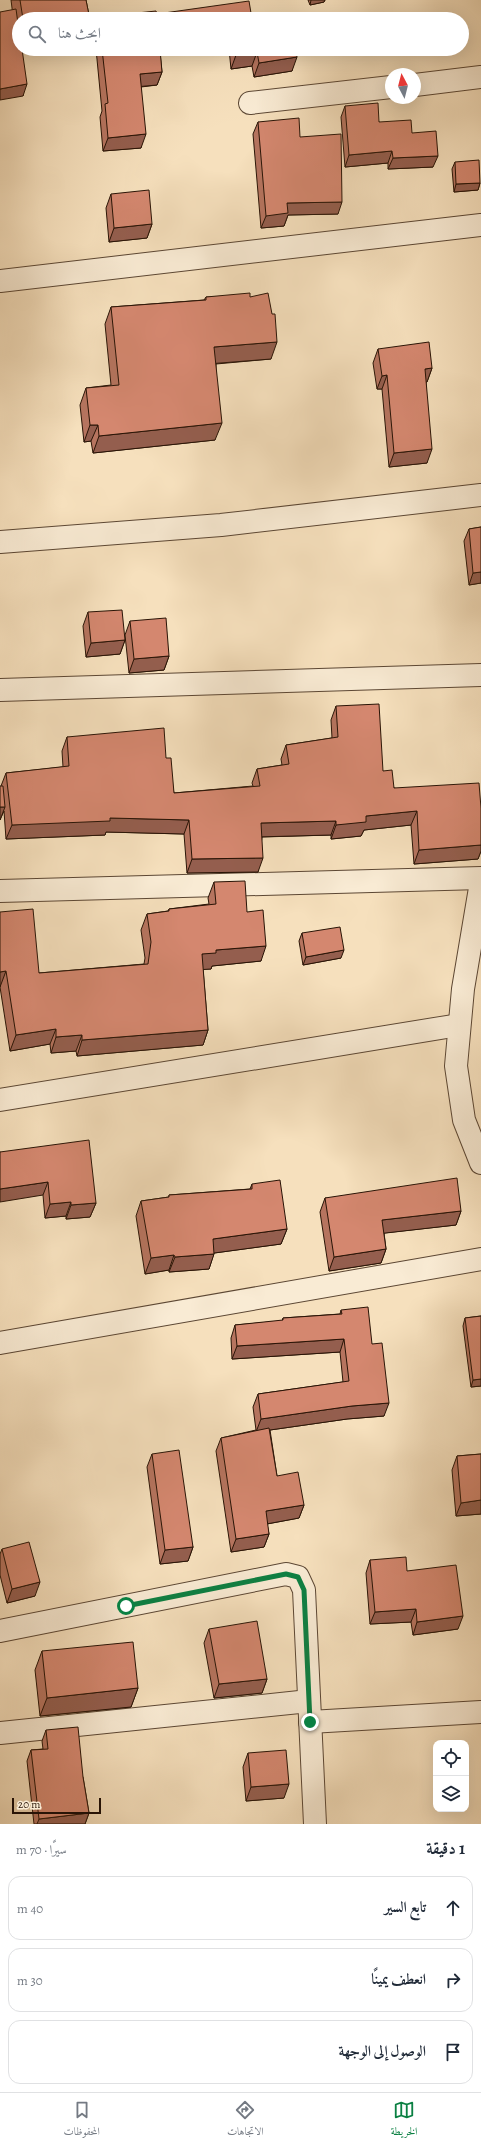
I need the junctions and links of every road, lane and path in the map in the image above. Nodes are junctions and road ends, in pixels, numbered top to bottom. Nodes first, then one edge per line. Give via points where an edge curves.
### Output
1 (481, 77) edge
2 (421, 83) edge
3 (385, 88) edge
4 (250, 103) dead end
5 (481, 225) edge
6 (0, 281) edge
7 (481, 495) edge
8 (0, 542) edge
9 (481, 675) edge
10 (0, 690) edge
11 (481, 878) edge
12 (481, 882) edge
13 (0, 891) edge
14 (459, 1025) junction
15 (0, 1100) edge
16 (481, 1163) edge
17 (481, 1259) edge
18 (0, 1343) edge
19 (0, 1632) edge
20 (310, 1711) junction
21 (481, 1712) edge
22 (0, 1733) edge
23 (314, 1824) edge

1 - 2 street
3 - 4 street
5 - 6 street
7 - 8 street via 221,525
9 - 10 street
11 - 13 street
12 - 14 street
14 - 15 street
14 - 16 street via 456,1066 458,1092 464,1120
17 - 18 street
19 - 20 street via 286,1574 298,1577 304,1590
20 - 21 street
20 - 22 street
20 - 23 street

